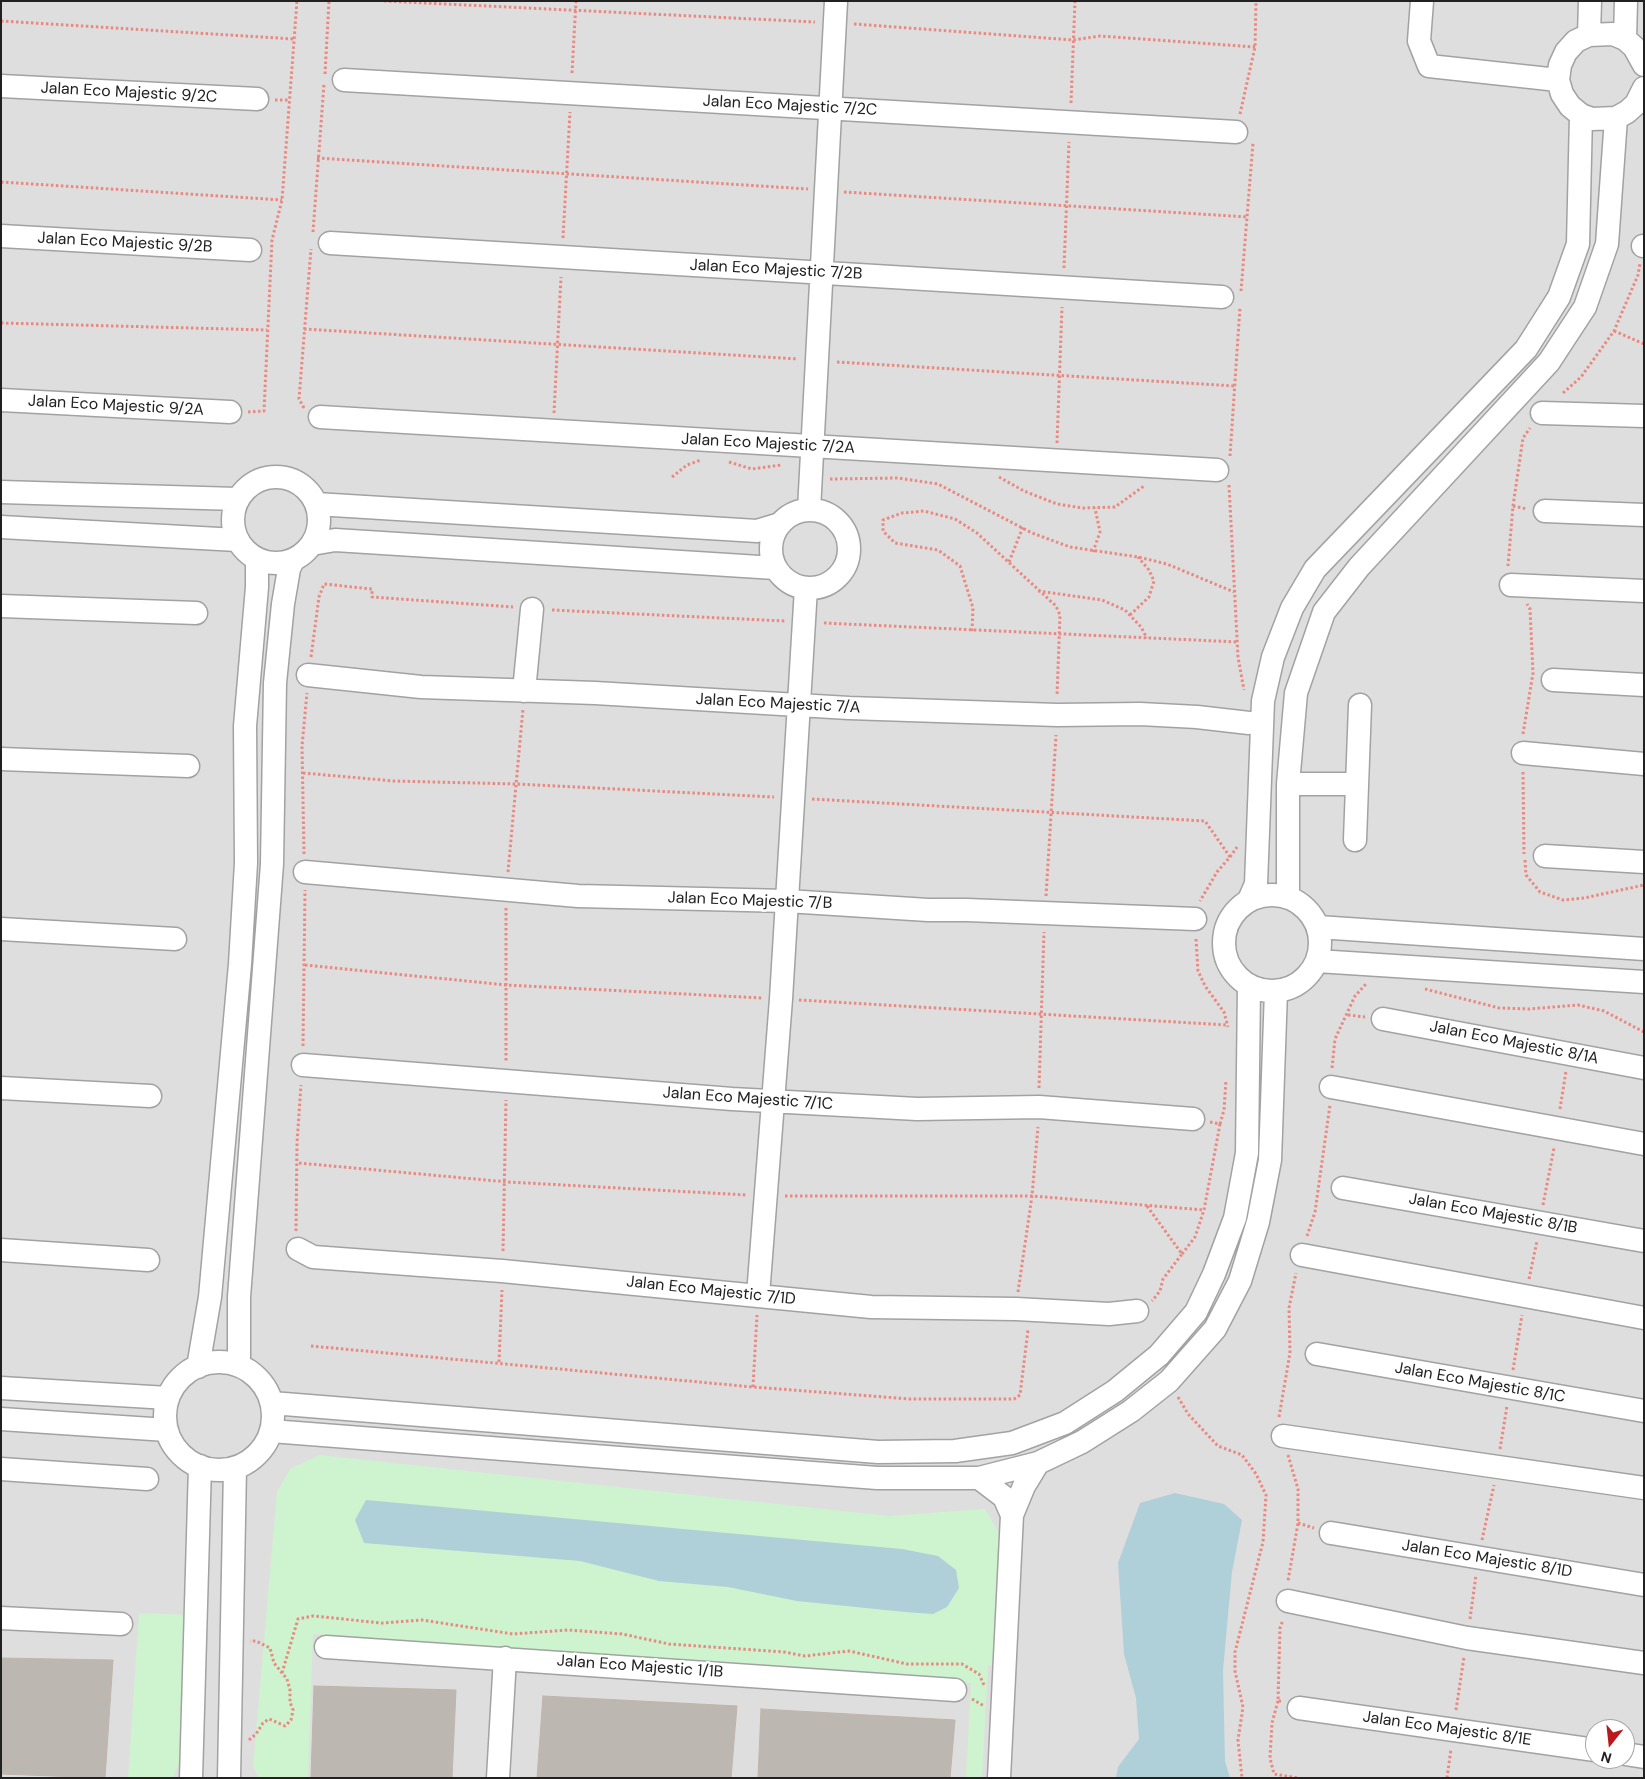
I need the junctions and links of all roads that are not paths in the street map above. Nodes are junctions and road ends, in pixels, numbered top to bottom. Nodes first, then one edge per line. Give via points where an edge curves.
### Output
1 (836, 1) edge
2 (1422, 1) edge
3 (1590, 1) edge
4 (1626, 1) edge
5 (1589, 35) junction
6 (1624, 39) junction
7 (1644, 65) edge
8 (334, 77) road end
9 (1558, 80) junction
10 (1, 86) edge
11 (1644, 88) edge
12 (258, 99) dead end
13 (830, 108) junction
14 (1582, 115) junction
15 (1616, 118) junction
16 (1236, 132) road end
17 (1, 236) edge
18 (330, 243) dead end
19 (250, 250) dead end
20 (822, 273) junction
21 (1222, 297) dead end
22 (1, 400) edge
23 (230, 412) road end
24 (1542, 413) dead end
25 (1644, 416) edge
26 (320, 417) dead end
27 (813, 451) junction
28 (1223, 470) road end
29 (1, 492) edge
30 (237, 499) junction
31 (316, 504) junction
32 (809, 510) junction
33 (1545, 511) dead end
34 (1644, 515) edge
35 (780, 524) junction
36 (1, 527) edge
37 (237, 540) junction
38 (312, 544) junction
39 (257, 559) junction
40 (293, 560) junction
41 (775, 568) junction
42 (1511, 586) dead end
43 (806, 588) junction
44 (1644, 592) edge
45 (1, 606) edge
46 (532, 609) road end
47 (196, 613) dead end
48 (308, 675) road end
49 (1553, 680) dead end
50 (1644, 685) edge
51 (524, 691) junction
52 (1360, 705) dead end
53 (798, 706) junction
54 (1248, 723) dead end
55 (1523, 753) dead end
56 (1, 759) edge
57 (1644, 764) edge
58 (188, 766) dead end
59 (1288, 784) junction
60 (1357, 784) junction
61 (1355, 840) dead end
62 (1545, 856) dead end
63 (1644, 862) edge
64 (304, 872) road end
65 (1288, 897) junction
66 (1249, 900) junction
67 (787, 901) junction
68 (1195, 919) dead end
69 (1318, 927) junction
70 (1, 929) edge
71 (175, 939) dead end
72 (1644, 948) edge
73 (1317, 961) junction
74 (1644, 982) edge
75 (1248, 985) junction
76 (1276, 991) junction
77 (1384, 1019) dead end
78 (303, 1065) road end
79 (1644, 1068) edge
80 (1331, 1087) dead end
81 (1, 1088) edge
82 (150, 1096) dead end
83 (772, 1101) junction
84 (1193, 1119) road end
85 (1644, 1144) edge
86 (1343, 1188) dead end
87 (1644, 1241) edge
88 (1, 1250) edge
89 (305, 1253) road end
90 (1302, 1256) dead end
91 (148, 1260) dead end
92 (758, 1294) junction
93 (1137, 1311) road end
94 (1644, 1318) edge
95 (1317, 1354) dead end
96 (198, 1366) junction
97 (239, 1366) junction
98 (1, 1388) edge
99 (168, 1398) junction
100 (272, 1403) junction
101 (1644, 1411) edge
102 (1, 1419) edge
103 (167, 1430) junction
104 (271, 1431) junction
105 (1283, 1436) dead end
106 (1038, 1463) junction
107 (200, 1466) junction
108 (235, 1468) junction
109 (1, 1469) edge
110 (979, 1478) junction
111 (147, 1479) dead end
112 (1644, 1488) edge
113 (1012, 1515) junction
114 (1331, 1533) dead end
115 (1644, 1585) edge
116 (1288, 1602) dead end
117 (1, 1618) edge
118 (121, 1624) dead end
119 (326, 1647) dead end
120 (505, 1658) junction
121 (1644, 1663) edge
122 (955, 1690) dead end
123 (1289, 1704) road end
124 (1585, 1749) edge
125 (191, 1778) edge
126 (198, 1778) edge
127 (217, 1778) edge
128 (229, 1778) edge
129 (498, 1778) edge
130 (999, 1778) edge

1 - 13 street
2 - 9 street via 1418,41 1429,66
3 - 5 street
4 - 6 street
5 - 6 street via 1607,33
5 - 9 street via 1576,41 1566,52
6 - 7 street via 1634,47
8 - 13 street, Jalan Eco Majestic 7/2C
9 - 14 street via 1570,106
10 - 12 street, Jalan Eco Majestic 9/2C
11 - 15 street via 1636,104
13 - 16 street, Jalan Eco Majestic 7/2C
13 - 20 street
14 - 15 street via 1604,120
14 - 66 street via 1578,244 1560,297 1526,349 1314,568 1292,608 1273,657 1263,701 1256,884
15 - 59 street via 1607,244 1585,307 1549,362 1359,567 1324,612 1296,693
17 - 19 street, Jalan Eco Majestic 9/2B
18 - 20 street, Jalan Eco Majestic 7/2B
20 - 21 street, Jalan Eco Majestic 7/2B
20 - 27 street
22 - 23 street, Jalan Eco Majestic 9/2A
24 - 25 street
26 - 27 street, Jalan Eco Majestic 7/2A
27 - 28 street, Jalan Eco Majestic 7/2A
27 - 32 street
29 - 30 street
30 - 31 street via 246,488 271,477 298,483
30 - 37 street via 232,526
31 - 35 street via 757,531
31 - 38 street via 319,528
32 - 35 street via 793,514
32 - 43 street via 822,512 843,527 850,552 840,575 818,588
33 - 34 street
35 - 41 street via 770,550
36 - 37 street
37 - 39 street
38 - 40 street
38 - 41 street via 335,540
39 - 40 street via 269,563
39 - 96 street via 245,726 246,863 240,964 210,1297
40 - 97 street via 283,604 275,682 272,864 239,1297
41 - 43 street via 788,582
42 - 44 street
43 - 53 street
45 - 47 street
46 - 51 street
48 - 51 street, Jalan Eco Majestic 7/A via 421,687
49 - 50 street
51 - 53 street, Jalan Eco Majestic 7/A
52 - 60 street
53 - 54 street, Jalan Eco Majestic 7/A via 1056,715 1140,714
53 - 67 street
55 - 57 street
56 - 58 street
59 - 60 street
59 - 65 street
60 - 61 street
62 - 63 street
64 - 67 street, Jalan Eco Majestic 7/B via 578,896
65 - 66 street via 1263,895
65 - 69 street via 1312,914
66 - 75 street via 1237,909 1224,935 1228,964
67 - 68 street, Jalan Eco Majestic 7/B via 928,910
67 - 83 street
69 - 72 street
69 - 73 street via 1320,950
70 - 71 street
73 - 74 street
73 - 76 street via 1301,982
75 - 76 street
75 - 100 street via 1247,1154 1235,1218 1214,1274 1196,1312 1159,1355 1115,1391 1065,1423 1012,1443 954,1451 878,1452
76 - 106 street via 1270,1160 1258,1222 1240,1281 1215,1329 1169,1381 1082,1442
77 - 79 street, Jalan Eco Majestic 8/1A
78 - 83 street, Jalan Eco Majestic 7/1C
80 - 85 street
81 - 82 street
83 - 84 street, Jalan Eco Majestic 7/1C via 917,1109 1039,1107
83 - 92 street
86 - 87 street, Jalan Eco Majestic 8/1B
88 - 91 street
89 - 92 street, Jalan Eco Majestic 7/1D
90 - 94 street
92 - 93 street, Jalan Eco Majestic 7/1D via 871,1307 1109,1314
95 - 101 street, Jalan Eco Majestic 8/1C
96 - 97 street via 212,1363
96 - 99 street via 180,1380
97 - 100 street via 259,1381
98 - 99 street
99 - 103 street
100 - 104 street
102 - 103 street
103 - 107 street via 180,1452
104 - 108 street via 264,1447 251,1460
104 - 110 street via 877,1478
105 - 112 street
106 - 110 street
106 - 113 street
107 - 108 street via 217,1470
107 - 125 street
108 - 128 street
109 - 111 street
110 - 113 street via 1004,1497
113 - 130 street
114 - 115 street, Jalan Eco Majestic 8/1D
116 - 121 street via 1468,1638
117 - 118 street
119 - 120 street, Jalan Eco Majestic 1/1B
120 - 122 street, Jalan Eco Majestic 1/1B
120 - 129 street
123 - 124 street, Jalan Eco Majestic 8/1E
126 - 127 street

